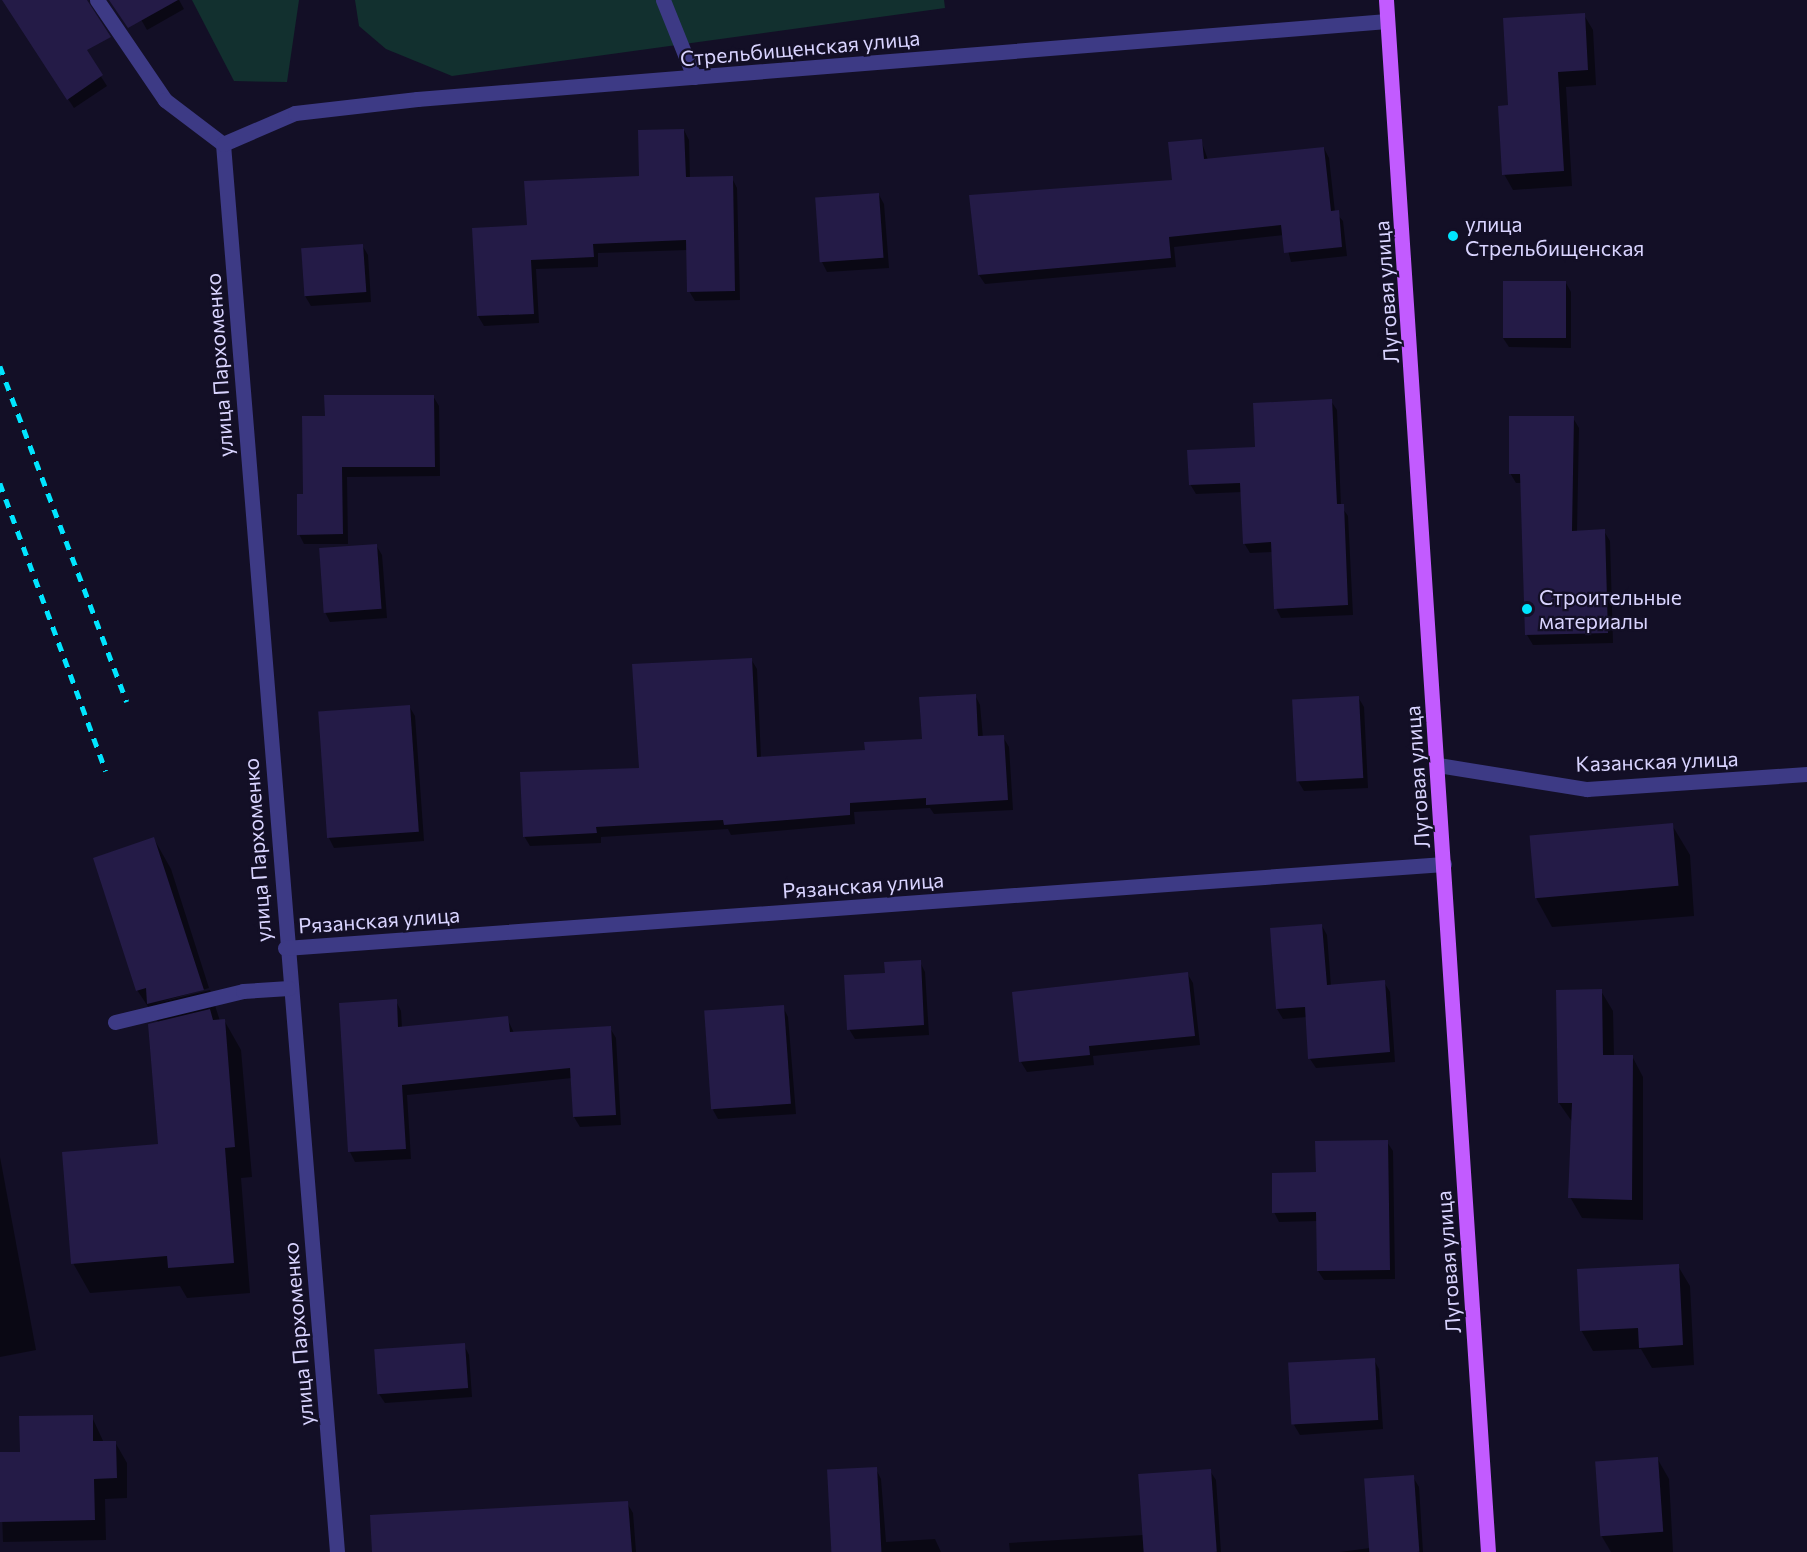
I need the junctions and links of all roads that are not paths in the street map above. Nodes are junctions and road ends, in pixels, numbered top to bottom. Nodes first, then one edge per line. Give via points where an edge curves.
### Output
1 (97, 0) edge
2 (663, 0) edge
3 (1386, 0) edge
4 (1387, 21) junction
5 (694, 77) junction
6 (223, 144) junction
7 (1438, 765) junction
8 (1807, 774) edge
9 (1444, 864) junction
10 (285, 948) junction
11 (289, 988) junction
12 (115, 1022) dead end
13 (338, 1552) edge
14 (1488, 1552) edge

1 - 6 street via 165,100
2 - 5 street
3 - 4 main road, Луговая улица
4 - 5 street, Стрельбищенская улица
4 - 7 main road, Луговая улица
5 - 6 street, Стрельбищенская улица via 295,113
6 - 10 street, улица Пархоменко
7 - 8 street, Казанская улица via 1587,789
7 - 9 main road, Луговая улица
9 - 10 street, Рязанская улица
9 - 14 main road, Луговая улица
10 - 11 street, улица Пархоменко
11 - 12 street via 243,991
11 - 13 street, улица Пархоменко

